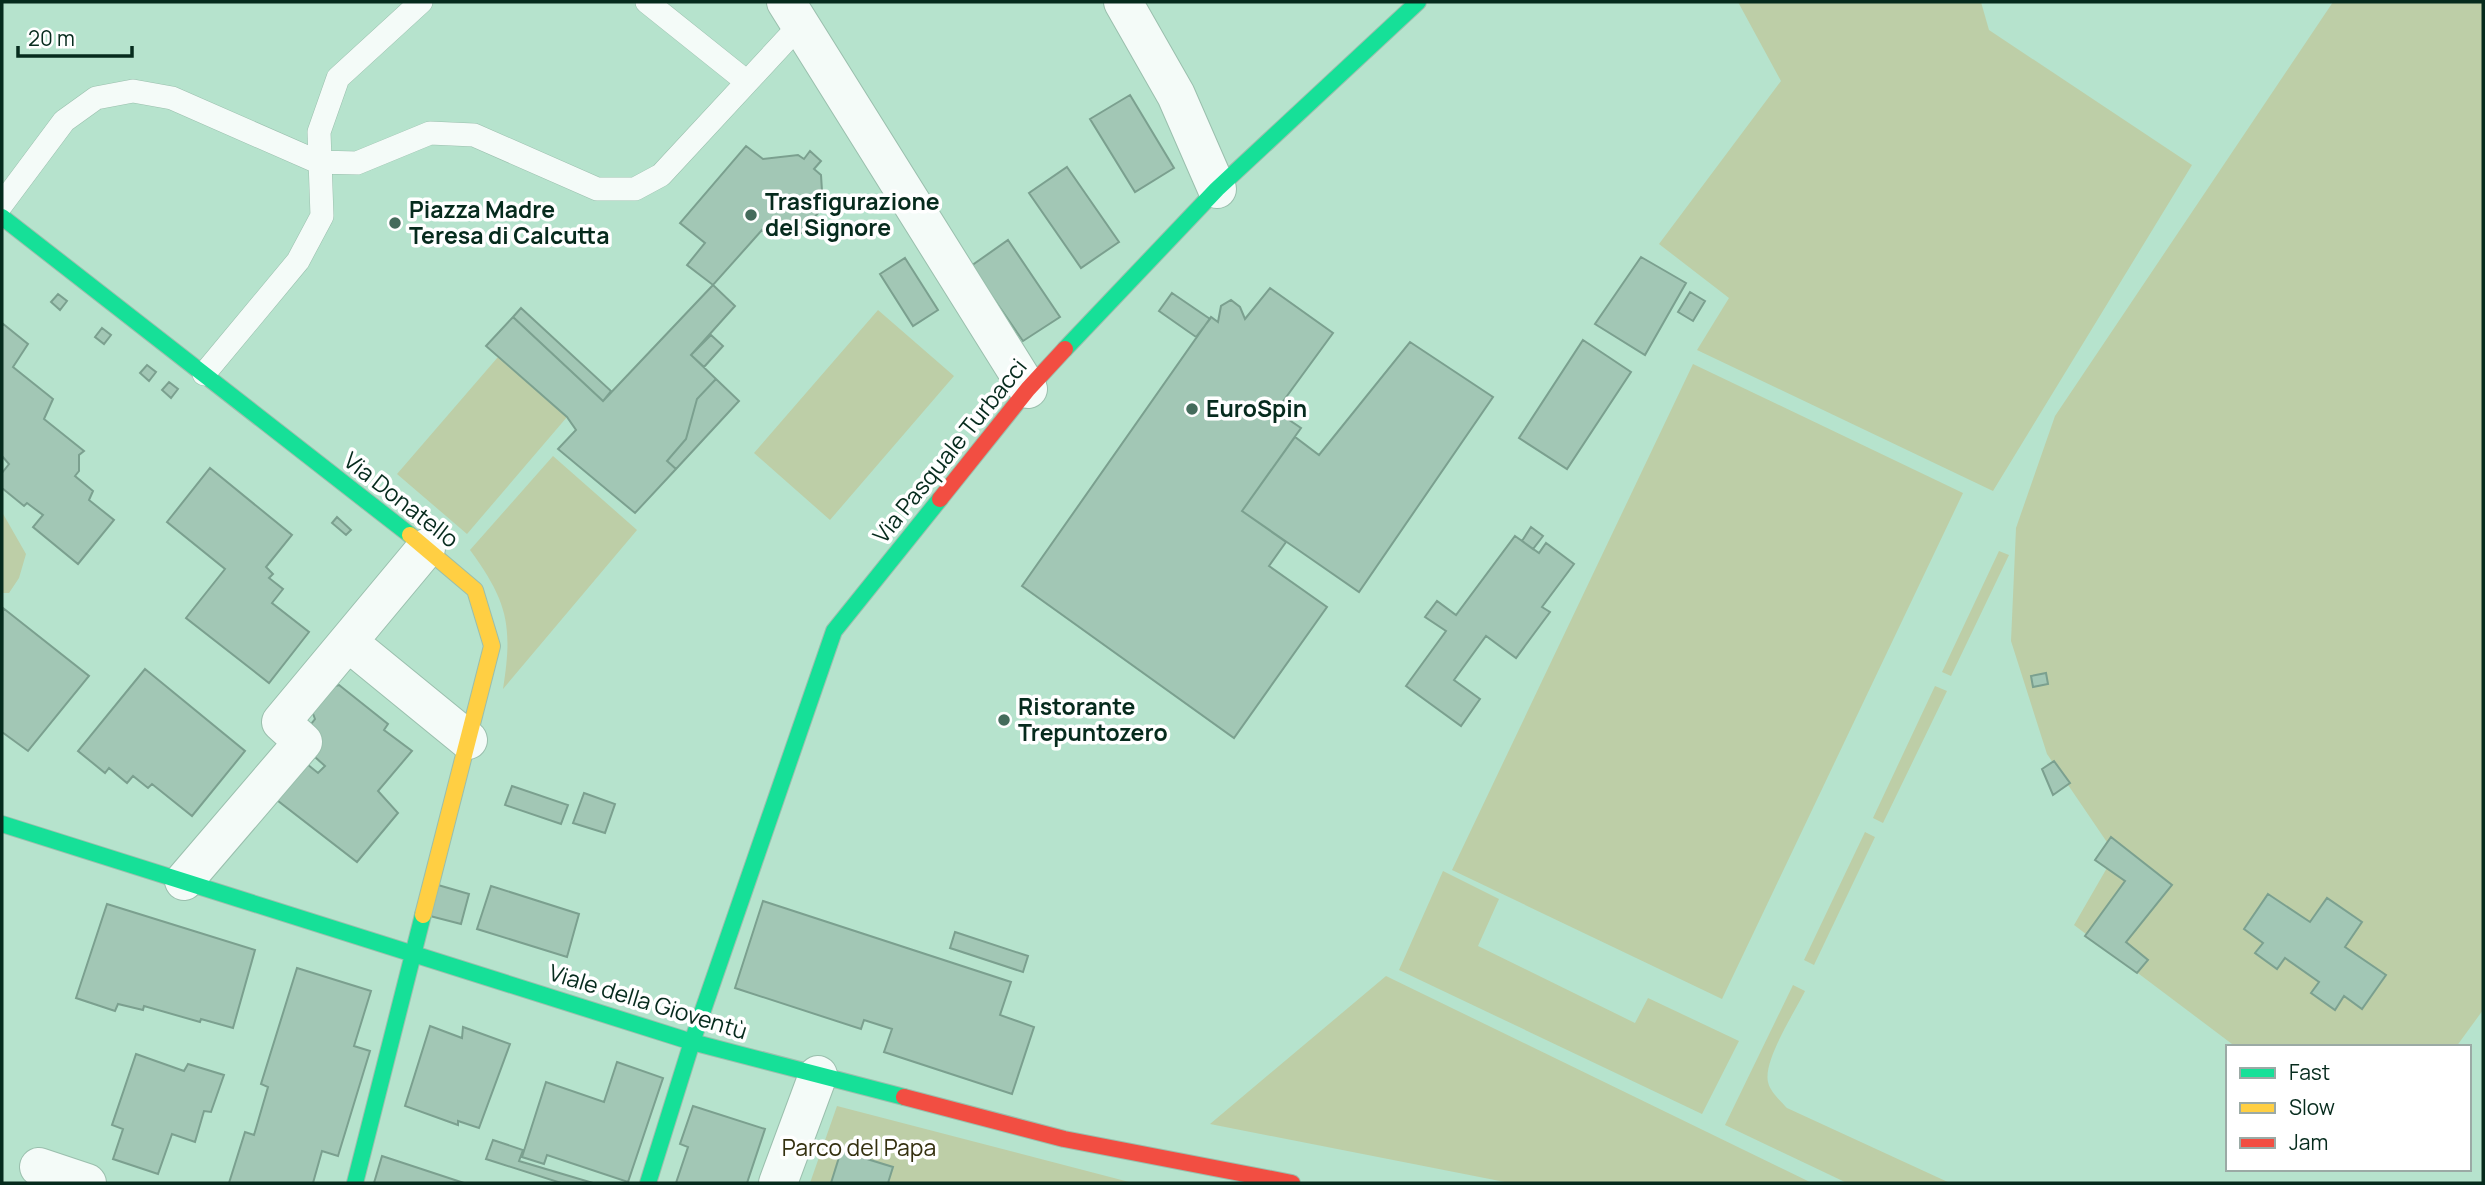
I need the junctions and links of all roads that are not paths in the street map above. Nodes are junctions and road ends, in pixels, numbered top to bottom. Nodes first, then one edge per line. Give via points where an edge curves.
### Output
1 (421, 2) edge
2 (647, 2) edge
3 (1123, 2) edge
4 (1418, 2) edge
5 (793, 13) edge
6 (747, 82) junction
7 (318, 162) junction
8 (1217, 188) junction
9 (2, 204) edge
10 (2, 217) edge
11 (204, 374) junction
12 (1028, 389) junction
13 (426, 548) junction
14 (348, 642) junction
15 (468, 740) junction
16 (2, 824) edge
17 (184, 881) junction
18 (415, 953) junction
19 (692, 1042) junction
20 (818, 1074) junction
21 (39, 1167) dead end
22 (87, 1183) edge
23 (355, 1183) edge
24 (648, 1183) edge
25 (778, 1183) edge
26 (1292, 1183) edge

1 - 7 lane via 338,78 319,132
2 - 6 lane
3 - 8 street via 1176,95
4 - 8 street, Via Pasquale Turbacci
5 - 6 lane
5 - 12 street
6 - 7 lane via 661,175 635,189 597,189 474,135 430,133 357,163
7 - 9 lane via 172,98 133,92 96,97 64,121
7 - 11 lane via 322,216 316,228 298,261
8 - 12 street, Via Pasquale Turbacci
10 - 11 street, Via Donatello
11 - 13 street, Via Donatello
12 - 19 street, Via Pasquale Turbacci via 834,631
13 - 14 street
13 - 15 street, Via Donatello via 475,590 492,646
14 - 15 street
14 - 17 street via 281,722 303,743
15 - 18 street, Via Donatello
16 - 17 street, Viale della Gioventù
17 - 18 street, Viale della Gioventù
18 - 19 street, Viale della Gioventù
18 - 23 street, Via Donatello
19 - 20 street, Viale della Gioventù
19 - 24 street, Via Pasquale Turbacci
20 - 25 street
20 - 26 street, Viale della Gioventù via 1064,1139
21 - 22 street

